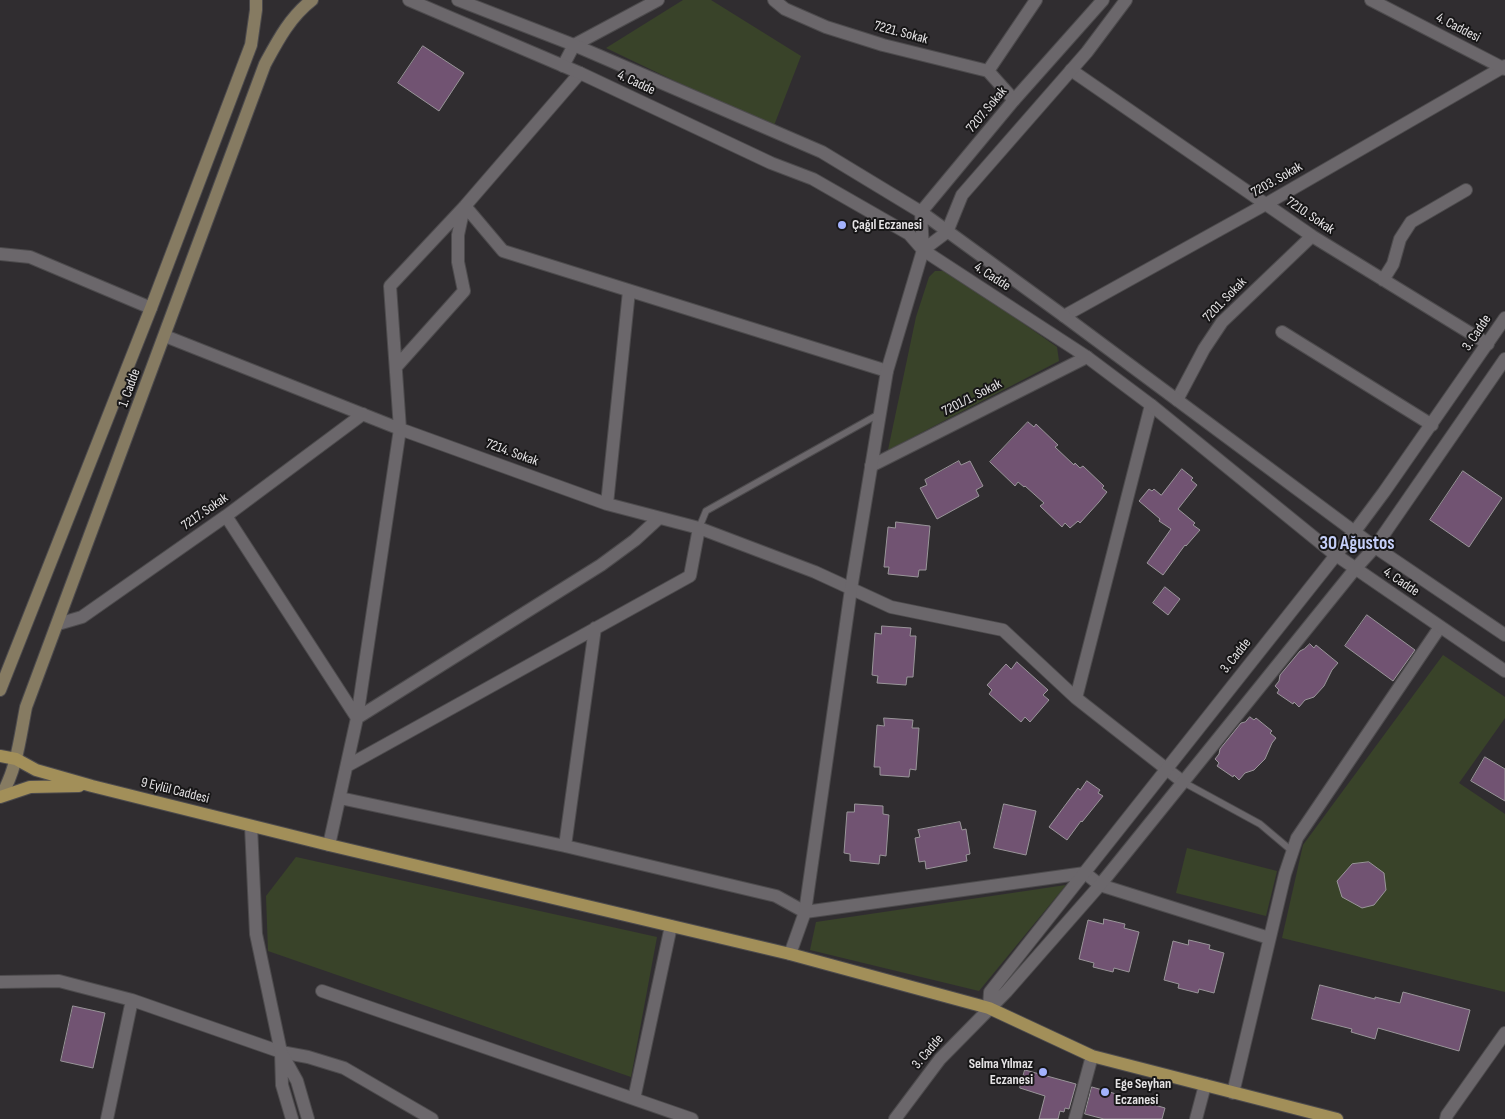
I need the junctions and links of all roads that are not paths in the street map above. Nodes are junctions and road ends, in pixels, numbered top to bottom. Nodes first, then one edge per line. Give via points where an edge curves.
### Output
1 (256, 0) edge
2 (312, 0) edge
3 (409, 0) edge
4 (458, 0) edge
5 (658, 0) edge
6 (774, 0) edge
7 (1036, 0) edge
8 (1103, 0) edge
9 (1126, 0) edge
10 (1371, 0) edge
11 (574, 45) junction
12 (563, 66) junction
13 (1504, 67) edge
14 (1071, 70) junction
15 (988, 71) junction
16 (580, 73) junction
17 (1014, 100) junction
18 (1466, 190) dead end
19 (1266, 204) junction
20 (465, 206) junction
21 (921, 212) junction
22 (947, 232) junction
23 (1312, 236) junction
24 (923, 250) junction
25 (0, 254) edge
26 (1383, 280) junction
27 (629, 290) junction
28 (151, 308) junction
29 (1064, 316) junction
30 (1505, 318) edge
31 (1282, 332) dead end
32 (165, 336) junction
33 (1488, 344) junction
34 (1087, 357) junction
35 (1505, 359) edge
36 (396, 367) junction
37 (887, 371) junction
38 (1177, 400) junction
39 (1151, 406) junction
40 (880, 413) junction
41 (364, 414) junction
42 (1432, 425) junction
43 (400, 428) junction
44 (871, 466) junction
45 (607, 504) junction
46 (226, 516) junction
47 (659, 518) junction
48 (699, 528) junction
49 (1355, 531) junction
50 (1375, 547) junction
51 (1336, 555) junction
52 (1355, 569) junction
53 (851, 589) junction
54 (58, 624) junction
55 (1440, 626) junction
56 (595, 628) junction
57 (1505, 635) edge
58 (1505, 671) edge
59 (0, 690) edge
60 (1076, 698) junction
61 (357, 718) junction
62 (0, 756) edge
63 (16, 759) junction
64 (347, 766) junction
65 (1166, 769) junction
66 (1183, 782) junction
67 (92, 786) junction
68 (0, 797) edge
69 (340, 798) junction
70 (251, 826) junction
71 (329, 845) junction
72 (565, 846) junction
73 (1292, 851) junction
74 (1085, 873) junction
75 (1100, 885) junction
76 (805, 912) junction
77 (671, 926) junction
78 (1269, 938) junction
79 (790, 954) junction
80 (0, 982) edge
81 (322, 991) dead end
82 (132, 1000) junction
83 (989, 1008) junction
84 (1505, 1033) edge
85 (281, 1052) junction
86 (1092, 1056) junction
87 (1205, 1085) junction
88 (1233, 1093) junction
89 (634, 1099) junction
90 (1303, 1114) edge
91 (107, 1119) edge
92 (292, 1119) edge
93 (308, 1119) edge
94 (432, 1119) edge
95 (692, 1119) edge
96 (895, 1119) edge
97 (1075, 1119) edge
98 (1196, 1119) edge
99 (1337, 1119) edge
100 (1446, 1119) edge

1 - 28 main road, 1. Cadde via 251,45
2 - 32 main road, 1. Cadde via 300,9 283,32 266,64
3 - 12 street, 4. Cadde
4 - 11 street, 4. Cadde
5 - 11 street
6 - 15 street, 7221. Sokak via 785,9 826,27
7 - 15 street
8 - 17 street, 7207. Sokak
9 - 14 street
10 - 13 street, 4. Caddesi
11 - 12 street
11 - 21 street, 4. Cadde via 822,152
12 - 16 street, 4. Cadde
13 - 19 street, 7203. Sokak
14 - 19 street, 7210. Sokak
14 - 22 street via 962,195
15 - 17 street
16 - 20 street
16 - 24 street, 4. Cadde via 771,163 813,179 909,234
17 - 21 street, 7207. Sokak
18 - 26 street via 1411,222 1400,239 1393,264
19 - 23 street, 7210. Sokak
19 - 29 street, 7203. Sokak
20 - 27 street via 503,251
20 - 36 street via 458,236 458,262 464,291
20 - 36 street via 390,286
21 - 22 street, 4. Cadde
21 - 24 street
22 - 24 street
22 - 29 street, 4. Cadde
23 - 26 street, 7210. Sokak
23 - 38 street, 7201. Sokak via 1217,329
24 - 34 street, 4. Cadde
24 - 37 street
25 - 28 street via 30,257
26 - 33 street, 7210. Sokak
27 - 37 street
27 - 45 street
28 - 59 main road, 1. Cadde
29 - 38 street, 4. Cadde
30 - 33 street, 3. Cadde
31 - 42 street
32 - 41 street, 7214. Sokak
32 - 54 main road, 1. Cadde
33 - 42 street, 3. Cadde
34 - 39 street, 4. Cadde
34 - 44 street, 7201/1. Sokak
35 - 50 street, 3. Cadde
36 - 43 street
37 - 40 street
38 - 49 street, 4. Cadde
39 - 51 street, 4. Cadde
39 - 60 street
40 - 44 street
40 - 48 lane via 706,511
41 - 43 street, 7214. Sokak
41 - 46 street, 7217. Sokak
42 - 49 street, 3. Cadde
43 - 45 street, 7214. Sokak
43 - 61 street
44 - 53 street
45 - 47 street, 7214. Sokak
46 - 54 street, 7217. Sokak via 82,617
46 - 61 street
47 - 48 street, 7214. Sokak
47 - 61 street via 602,565
48 - 53 street, 7214. Sokak
48 - 56 street via 690,576
49 - 50 street, 4. Cadde
49 - 51 street, 3. Cadde
50 - 52 street, 3. Cadde
50 - 57 street, 4. Cadde
51 - 52 street, 4. Cadde
51 - 65 street, 3. Cadde
52 - 55 street, 4. Cadde
52 - 66 street, 3. Cadde
53 - 60 street, 7214. Sokak via 891,607 1003,630
53 - 76 street
54 - 63 main road, 1. Cadde via 26,707
55 - 58 street, 4. Cadde
55 - 73 street via 1297,838
56 - 64 street
56 - 72 street
60 - 65 street, 7214. Sokak
61 - 64 street
62 - 63 main road, 9 Eylül Caddesi
63 - 67 main road, 9 Eylül Caddesi via 36,770
63 - 68 main road, 1. Cadde via 9,783
64 - 69 street
65 - 66 street, 7214. Sokak
65 - 74 street, 3. Cadde
66 - 73 lane via 1260,824
66 - 75 street, 3. Cadde
67 - 68 main road, 9 Eylül Caddesi via 30,787
67 - 70 main road, 9 Eylül Caddesi
69 - 71 street
69 - 72 street
70 - 71 main road, 9 Eylül Caddesi
70 - 85 street via 256,934
71 - 77 main road, 9 Eylül Caddesi
72 - 76 street via 776,896
73 - 78 street
74 - 75 street
74 - 76 street
74 - 83 street, 3. Cadde via 990,992
75 - 78 street
75 - 83 street, 3. Cadde
76 - 79 street
77 - 79 main road, 9 Eylül Caddesi
77 - 89 street
78 - 88 street
79 - 83 main road, 9 Eylül Caddesi
80 - 82 street via 59,981
81 - 89 street
82 - 85 street
82 - 91 street
83 - 86 main road, 9 Eylül Caddesi
83 - 96 street, 3. Cadde via 940,1059
84 - 100 street
85 - 92 street via 282,1085
85 - 93 street via 297,1081
85 - 94 street via 344,1068
86 - 87 main road, 9 Eylül Caddesi
86 - 97 street
87 - 88 main road, 9 Eylül Caddesi
87 - 98 street
88 - 90 main road, 9 Eylül Caddesi
89 - 95 street
90 - 99 main road, 9 Eylül Caddesi

